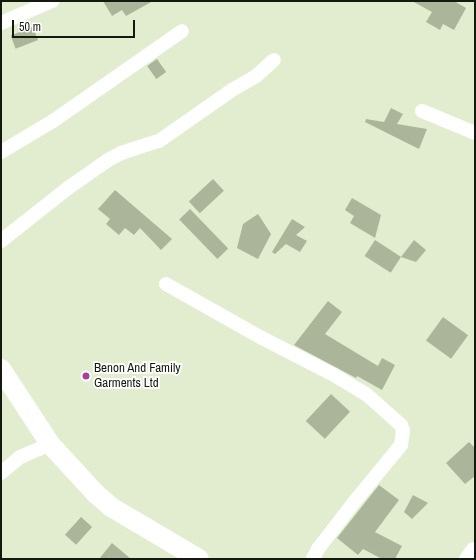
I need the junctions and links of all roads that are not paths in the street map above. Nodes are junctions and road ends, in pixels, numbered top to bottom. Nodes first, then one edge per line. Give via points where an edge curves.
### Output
1 (52, 1) edge
2 (1, 24) edge
3 (182, 31) dead end
4 (274, 60) dead end
5 (422, 111) dead end
6 (475, 132) edge
7 (1, 152) edge
8 (1, 241) edge
9 (166, 284) dead end
10 (1, 369) edge
11 (50, 444) junction
12 (1, 473) edge
13 (199, 559) edge
14 (313, 559) edge

1 - 2 street
3 - 7 street via 53,121
4 - 8 street via 256,76 159,141 121,153 108,160
5 - 6 street
9 - 14 street via 340,378 366,394 400,425 403,431 400,445 355,500
10 - 11 street
11 - 12 street via 20,457
11 - 13 street via 111,507

